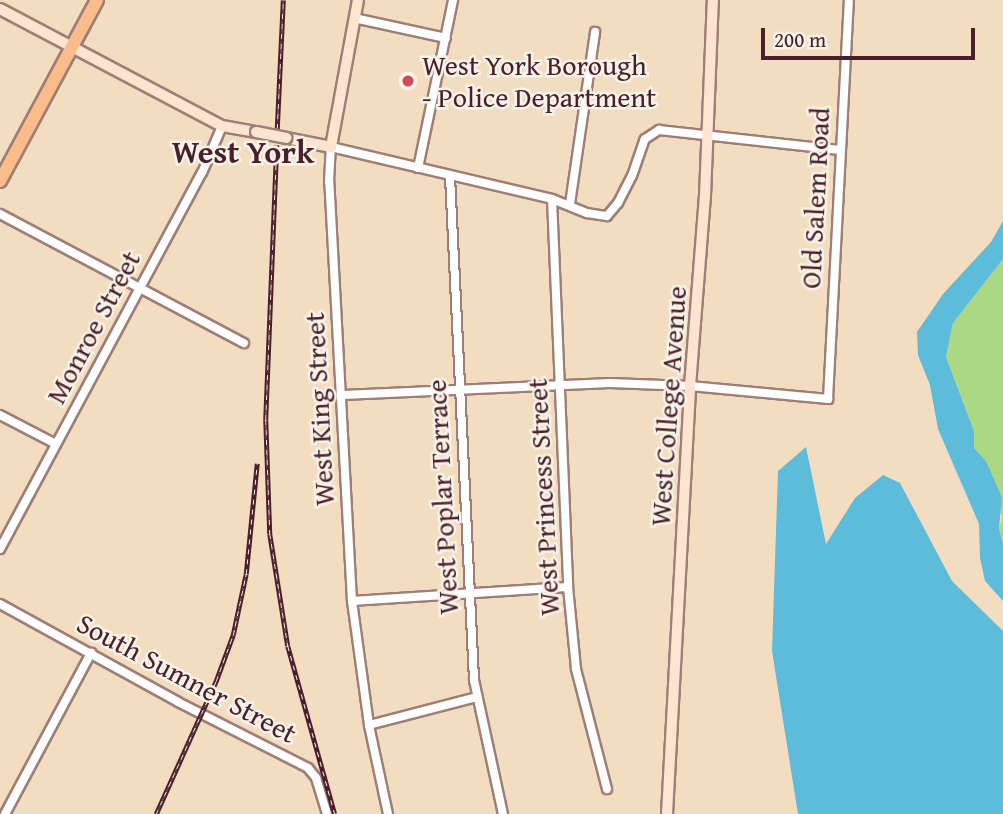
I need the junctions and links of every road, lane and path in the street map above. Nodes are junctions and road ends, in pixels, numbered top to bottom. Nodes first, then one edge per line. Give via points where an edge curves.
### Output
1 (97, 0) edge
2 (358, 0) edge
3 (453, 0) edge
4 (713, 0) edge
5 (849, 0) edge
6 (0, 9) edge
7 (354, 18) junction
8 (595, 32) dead end
9 (446, 37) junction
10 (72, 46) junction
11 (222, 126) junction
12 (706, 137) junction
13 (331, 148) junction
14 (840, 150) junction
15 (418, 168) junction
16 (450, 176) junction
17 (0, 181) edge
18 (552, 199) junction
19 (570, 204) junction
20 (0, 214) edge
21 (139, 288) junction
22 (244, 343) dead end
23 (560, 384) junction
24 (690, 386) junction
25 (460, 390) junction
26 (342, 395) junction
27 (0, 415) edge
28 (56, 444) junction
29 (0, 549) edge
30 (568, 587) junction
31 (469, 595) junction
32 (352, 601) junction
33 (0, 604) edge
34 (91, 653) junction
35 (477, 697) junction
36 (369, 725) junction
37 (607, 789) dead end
38 (5, 812) edge
39 (327, 814) edge
40 (388, 814) edge
41 (503, 814) edge
42 (667, 814) edge

1 - 10 main road
2 - 7 street, West King Street
3 - 9 street
4 - 12 street, West College Avenue
5 - 14 street, Old Salem Road
6 - 10 street
7 - 9 street
7 - 13 street, West King Street
8 - 19 street
9 - 15 street
10 - 11 street
10 - 17 main road
11 - 13 street, bridge
11 - 21 street, Monroe Street via 202,173
12 - 14 street
12 - 19 street via 659,130 645,139 632,176 607,216
12 - 24 street, West College Avenue
13 - 15 street
13 - 26 street, West King Street via 329,182
14 - 24 street, Old Salem Road via 828,399
15 - 16 street
16 - 18 street
16 - 25 street, West Poplar Terrace
18 - 19 street
18 - 23 street, West Princess Street
20 - 21 street
21 - 22 street
21 - 28 street, Monroe Street
23 - 24 street
23 - 25 street
23 - 30 street, West Princess Street
24 - 42 street, West College Avenue
25 - 26 street
25 - 31 street, West Poplar Terrace
26 - 32 street, West King Street
27 - 28 street
28 - 29 street, Monroe Street
30 - 31 street
30 - 37 street, West Princess Street via 576,669
31 - 32 street
31 - 35 street, West Poplar Terrace
32 - 36 street, West King Street
33 - 34 street, South Sumner Street
34 - 38 street
34 - 39 street, South Sumner Street via 308,768 316,778
35 - 36 street
35 - 41 street, West Poplar Terrace
36 - 40 street, West King Street

